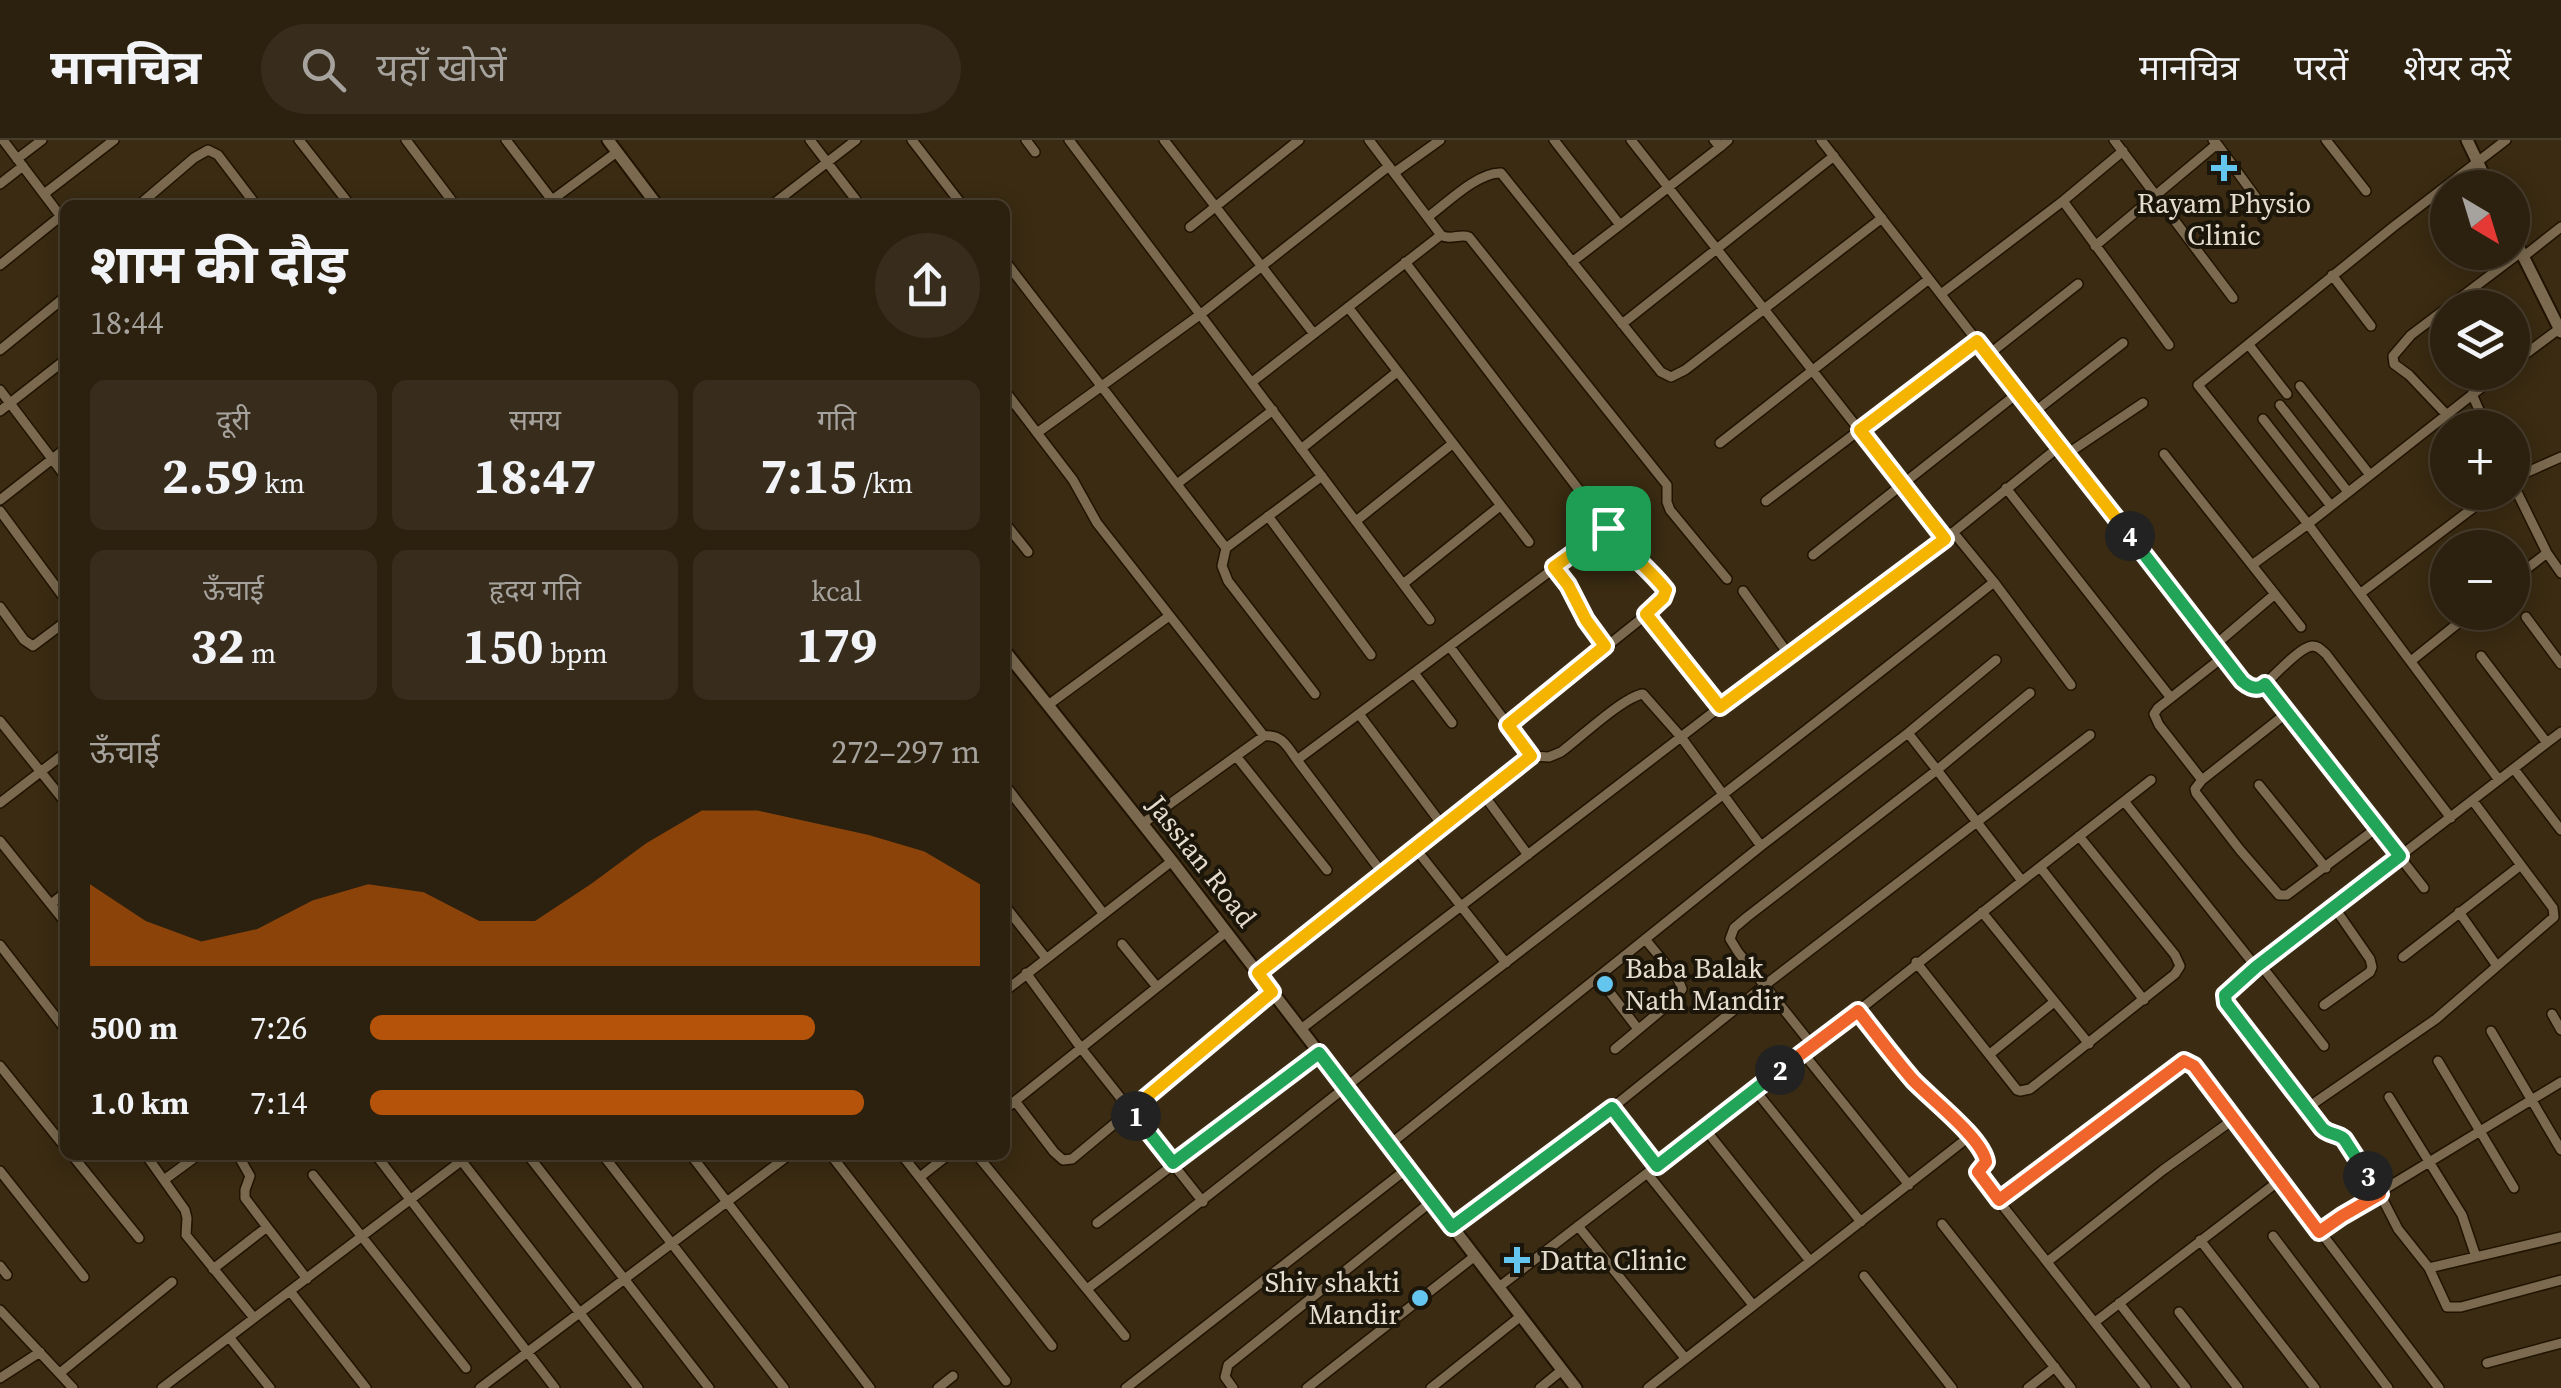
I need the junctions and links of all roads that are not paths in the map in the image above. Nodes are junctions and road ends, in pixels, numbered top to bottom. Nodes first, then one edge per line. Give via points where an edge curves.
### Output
1 (3, 140) edge
2 (42, 140) edge
3 (114, 140) edge
4 (299, 140) edge
5 (406, 140) edge
6 (506, 140) edge
7 (608, 140) edge
8 (810, 140) edge
9 (856, 140) edge
10 (912, 140) edge
11 (1026, 140) edge
12 (1069, 140) edge
13 (1164, 140) edge
14 (1299, 140) edge
15 (1370, 140) edge
16 (1440, 140) edge
17 (1554, 140) edge
18 (1631, 140) edge
19 (1821, 140) edge
20 (2114, 140) edge
21 (2326, 140) edge
22 (2467, 140) edge
23 (2506, 140) edge
24 (1721, 142) edge
25 (2215, 142) edge
26 (2124, 151) junction
27 (616, 152) junction
28 (1035, 152) dead end
29 (1834, 156) junction
30 (827, 162) junction
31 (2478, 162) junction
32 (20, 163) junction
33 (1392, 170) junction
34 (2482, 170) edge
35 (0, 184) edge
36 (1668, 188) junction
37 (2366, 191) dead end
38 (44, 194) junction
39 (2156, 194) junction
40 (149, 200) edge
41 (252, 200) edge
42 (346, 200) edge
43 (451, 200) edge
44 (552, 200) edge
45 (556, 200) edge
46 (653, 200) edge
47 (778, 200) edge
48 (856, 200) edge
49 (958, 200) edge
50 (2062, 201) junction
51 (2260, 202) dead end
52 (1215, 206) junction
53 (60, 215) edge
54 (1428, 217) junction
55 (1882, 218) junction
56 (60, 221) edge
57 (1620, 226) junction
58 (1190, 227) dead end
59 (2561, 227) edge
60 (1441, 235) junction
61 (2095, 246) junction
62 (2530, 248) edge
63 (1718, 250) junction
64 (1405, 262) junction
65 (1572, 262) junction
66 (0, 265) edge
67 (1262, 266) junction
68 (1010, 267) edge
69 (2500, 270) edge
70 (2530, 270) edge
71 (2332, 276) junction
72 (1929, 279) junction
73 (2078, 284) dead end
74 (1941, 294) junction
75 (2233, 298) dead end
76 (60, 301) edge
77 (1348, 307) junction
78 (1763, 308) junction
79 (1201, 314) junction
80 (1622, 324) junction
81 (2371, 326) dead end
82 (2560, 331) edge
83 (1314, 334) junction
84 (1977, 341) junction
85 (2122, 343) dead end
86 (2169, 345) dead end
87 (2249, 345) junction
88 (0, 350) edge
89 (2530, 352) edge
90 (1988, 354) junction
91 (60, 364) edge
92 (1812, 370) junction
93 (1397, 372) junction
94 (1252, 382) junction
95 (1102, 386) junction
96 (2300, 386) dead end
97 (0, 390) edge
98 (2477, 390) edge
99 (2018, 394) junction
100 (2287, 394) dead end
101 (2472, 394) junction
102 (1010, 398) edge
103 (10, 403) junction
104 (2143, 403) dead end
105 (2280, 405) dead end
106 (0, 410) edge
107 (1273, 410) junction
108 (2442, 410) edge
109 (2451, 410) edge
110 (2479, 410) edge
111 (2033, 413) junction
112 (2262, 419) dead end
113 (2430, 427) edge
114 (1860, 430) junction
115 (1037, 433) junction
116 (1720, 443) dead end
117 (1452, 444) junction
118 (1302, 448) junction
119 (2063, 450) junction
120 (60, 453) edge
121 (2164, 454) dead end
122 (2561, 457) edge
123 (52, 460) junction
124 (60, 470) edge
125 (2530, 472) edge
126 (2370, 475) junction
127 (1322, 476) junction
128 (1177, 484) junction
129 (1902, 484) junction
130 (2006, 488) junction
131 (2348, 492) junction
132 (0, 500) edge
133 (1766, 501) dead end
134 (1500, 506) junction
135 (2331, 506) junction
136 (2470, 510) edge
137 (2526, 510) edge
138 (0, 511) edge
139 (1268, 516) junction
140 (1356, 522) junction
141 (2308, 524) junction
142 (1608, 528) junction
143 (1010, 529) edge
144 (1949, 535) junction
145 (1529, 542) dead end
146 (1226, 548) junction
147 (1028, 552) dead end
148 (2547, 553) junction
149 (1813, 554) dead end
150 (2252, 566) junction
151 (2530, 566) edge
152 (1554, 567) junction
153 (2561, 573) edge
154 (1727, 579) dead end
155 (1994, 582) junction
156 (1403, 584) junction
157 (1743, 591) dead end
158 (60, 592) edge
159 (2361, 593) junction
160 (2275, 594) junction
161 (0, 607) edge
162 (1646, 614) junction
163 (1169, 616) junction
164 (1430, 620) dead end
165 (2530, 622) edge
166 (60, 626) edge
167 (2301, 627) dead end
168 (2450, 630) edge
169 (1605, 646) junction
170 (2214, 646) junction
171 (1450, 647) junction
172 (1371, 655) dead end
173 (1789, 655) junction
174 (2481, 656) dead end
175 (2222, 657) junction
176 (1010, 658) edge
177 (1996, 660) dead end
178 (2411, 661) junction
179 (2561, 664) edge
180 (1414, 673) junction
181 (2265, 684) junction
182 (2072, 686) dead end
183 (2030, 693) dead end
184 (1315, 694) dead end
185 (2171, 698) junction
186 (1048, 705) junction
187 (1720, 707) junction
188 (2288, 712) junction
189 (1359, 714) junction
190 (0, 721) edge
191 (1452, 723) dead end
192 (1508, 725) junction
193 (2561, 732) edge
194 (1908, 733) junction
195 (2090, 734) dead end
196 (1264, 736) junction
197 (1681, 737) junction
198 (2547, 743) junction
199 (1236, 756) junction
200 (1531, 756) junction
201 (60, 757) edge
202 (1297, 760) junction
203 (2514, 768) junction
204 (1937, 770) junction
205 (40, 772) junction
206 (2151, 780) dead end
207 (2202, 780) junction
208 (2499, 780) junction
209 (2259, 785) dead end
210 (1010, 792) edge
211 (1484, 794) junction
212 (1722, 794) junction
213 (60, 796) edge
214 (2124, 801) junction
215 (2472, 801) junction
216 (0, 803) edge
217 (2450, 818) junction
218 (1978, 823) junction
219 (1142, 824) junction
220 (1442, 826) junction
221 (2378, 827) junction
222 (2561, 830) edge
223 (2080, 836) junction
224 (0, 841) edge
225 (1760, 846) junction
226 (1415, 848) junction
227 (1528, 855) junction
228 (2400, 856) junction
229 (1172, 860) junction
230 (2520, 865) junction
231 (2040, 867) junction
232 (2326, 868) junction
233 (1327, 870) dead end
234 (1383, 874) junction
235 (2022, 881) junction
236 (2424, 888) dead end
237 (60, 897) edge
238 (51, 904) junction
239 (1462, 906) junction
240 (2334, 907) junction
241 (1010, 912) edge
242 (1982, 912) junction
243 (2459, 912) junction
244 (1103, 913) junction
245 (60, 916) edge
246 (1226, 932) junction
247 (1646, 939) junction
248 (1122, 944) dead end
249 (0, 945) edge
250 (2403, 956) dead end
251 (1046, 958) junction
252 (1506, 962) junction
253 (1916, 962) junction
254 (2258, 965) junction
255 (2497, 966) junction
256 (1258, 973) junction
257 (1026, 974) junction
258 (1598, 976) junction
259 (1010, 986) edge
260 (1765, 986) junction
261 (1157, 987) junction
262 (1272, 992) junction
263 (2144, 1000) junction
264 (2054, 1002) junction
265 (2324, 1005) dead end
266 (1858, 1011) junction
267 (2552, 1014) dead end
268 (60, 1023) edge
269 (1300, 1029) junction
270 (1638, 1029) junction
271 (2561, 1030) edge
272 (2490, 1031) dead end
273 (2089, 1044) junction
274 (2324, 1046) dead end
275 (1082, 1048) junction
276 (1614, 1049) dead end
277 (1808, 1049) junction
278 (1319, 1053) junction
279 (1990, 1054) junction
280 (2438, 1061) dead end
281 (0, 1066) edge
282 (2561, 1082) edge
283 (1345, 1087) junction
284 (1755, 1090) junction
285 (2389, 1097) dead end
286 (2533, 1100) junction
287 (1016, 1101) junction
288 (1010, 1105) edge
289 (1612, 1108) junction
290 (2307, 1108) junction
291 (1131, 1110) junction
292 (2234, 1119) junction
293 (1705, 1128) junction
294 (2482, 1131) junction
295 (1970, 1136) junction
296 (60, 1137) edge
297 (1389, 1144) junction
298 (2561, 1150) edge
299 (76, 1160) edge
300 (150, 1160) edge
301 (191, 1160) edge
302 (241, 1160) edge
303 (380, 1160) edge
304 (459, 1160) edge
305 (465, 1160) edge
306 (532, 1160) edge
307 (607, 1160) edge
308 (694, 1160) edge
309 (781, 1160) edge
310 (836, 1160) edge
311 (906, 1160) edge
312 (942, 1160) edge
313 (981, 1160) edge
314 (1173, 1163) junction
315 (2432, 1163) junction
316 (1657, 1166) junction
317 (1408, 1168) junction
318 (0, 1171) edge
319 (1647, 1174) junction
320 (314, 1176) dead end
321 (920, 1177) junction
322 (164, 1180) junction
323 (2280, 1180) junction
324 (1910, 1184) junction
325 (2514, 1188) dead end
326 (2380, 1194) junction
327 (1432, 1200) junction
328 (1999, 1200) junction
329 (410, 1201) junction
330 (726, 1202) junction
331 (1203, 1202) junction
332 (1860, 1222) junction
333 (1097, 1223) dead end
334 (1942, 1224) dead end
335 (1578, 1226) junction
336 (267, 1227) junction
337 (1452, 1227) junction
338 (2319, 1232) junction
339 (2273, 1236) dead end
340 (362, 1237) junction
341 (2561, 1237) edge
342 (139, 1238) dead end
343 (2200, 1240) junction
344 (671, 1244) junction
345 (1475, 1256) junction
346 (2476, 1257) junction
347 (1810, 1261) junction
348 (2046, 1262) junction
349 (0, 1266) edge
350 (2430, 1268) junction
351 (213, 1269) junction
352 (7, 1275) dead end
353 (1864, 1276) dead end
354 (84, 1277) dead end
355 (307, 1278) junction
356 (624, 1280) junction
357 (2561, 1280) edge
358 (172, 1282) dead end
359 (1499, 1287) junction
360 (1087, 1289) junction
361 (290, 1291) junction
362 (2118, 1303) junction
363 (1752, 1305) junction
364 (0, 1310) edge
365 (581, 1312) junction
366 (2179, 1312) dead end
367 (1521, 1316) junction
368 (254, 1318) junction
369 (2095, 1322) junction
370 (1125, 1336) dead end
371 (229, 1337) junction
372 (2561, 1343) edge
373 (1052, 1346) dead end
374 (40, 1352) junction
375 (528, 1352) junction
376 (1685, 1358) junction
377 (2487, 1362) dead end
378 (2055, 1366) junction
379 (466, 1368) dead end
380 (1562, 1370) junction
381 (60, 1373) junction
382 (953, 1376) dead end
383 (0, 1378) edge
384 (1006, 1381) dead end
385 (165, 1387) edge
386 (73, 1388) edge
387 (270, 1388) edge
388 (366, 1388) edge
389 (480, 1388) edge
390 (556, 1388) edge
391 (638, 1388) edge
392 (708, 1388) edge
393 (784, 1388) edge
394 (870, 1388) edge
395 (938, 1388) edge
396 (1126, 1388) edge
397 (1233, 1388) edge
398 (1306, 1388) edge
399 (1431, 1388) edge
400 (1540, 1388) edge
401 (1576, 1388) edge
402 (1648, 1388) edge
403 (1952, 1388) edge
404 (2028, 1388) edge
405 (2070, 1388) edge
406 (2146, 1388) edge
407 (2186, 1388) edge
408 (2238, 1388) edge
409 (2314, 1388) edge
410 (2388, 1388) edge
411 (2439, 1388) edge

1 - 32 street
2 - 32 street
3 - 38 street
4 - 42 street
5 - 43 street
6 - 44 street
7 - 27 street
8 - 30 street
9 - 30 street
10 - 49 street
11 - 28 street
12 - 79 street
13 - 52 street
14 - 52 street
15 - 33 street
16 - 33 street
17 - 57 street
18 - 36 street
19 - 29 street
20 - 26 street
21 - 37 street
22 - 31 street
23 - 31 street
24 - 36 street
25 - 39 street
25 - 51 street
26 - 39 street
26 - 50 street
27 - 45 street
27 - 46 street
29 - 55 street
29 - 63 street
30 - 47 street
30 - 48 street
31 - 34 street
31 - 71 street
32 - 35 street
32 - 38 street
33 - 54 street
33 - 67 street
36 - 57 street
36 - 63 street
38 - 53 street
39 - 61 street
39 - 75 street
40 - 41 street via 208,150
50 - 61 street
50 - 74 street
52 - 58 street
52 - 67 street
54 - 60 street
54 - 65 street via 1481,177 1500,172
55 - 72 street
55 - 78 street
56 - 66 street
57 - 65 street
59 - 62 street
60 - 64 street
60 - 154 street via 1469,237 1667,485 1670,510
61 - 86 street
63 - 78 street
63 - 80 street
64 - 77 street
64 - 142 street
65 - 80 street
67 - 79 street
67 - 83 street
68 - 95 street
69 - 108 street via 2393,356
70 - 82 street
71 - 81 street
71 - 87 street
72 - 74 street
72 - 92 street
73 - 90 street
74 - 84 street
76 - 88 street
77 - 83 street
77 - 93 street
78 - 80 street via 1672,377
78 - 92 street
79 - 94 street
79 - 95 street
82 - 89 street
83 - 94 street
84 - 90 street
84 - 114 street
85 - 111 street
87 - 100 street
87 - 141 street via 2198,385
90 - 99 street
91 - 103 street
92 - 114 street
92 - 116 street
93 - 117 street
93 - 118 street
94 - 107 street
95 - 115 street
95 - 128 street
96 - 126 street
97 - 103 street
98 - 101 street
99 - 111 street
99 - 129 street
101 - 109 street
101 - 110 street
102 - 115 street
103 - 106 street
103 - 123 street
104 - 119 street
105 - 131 street
107 - 118 street
107 - 128 street
111 - 119 street
112 - 135 street
113 - 126 street
114 - 129 street
114 - 133 street
115 - 163 street
117 - 134 street
117 - 140 street
118 - 127 street
119 - 130 street
119 - 170 street
120 - 123 street
121 - 150 street
122 - 125 street
123 - 124 street
123 - 132 street
126 - 131 street
127 - 139 street
127 - 140 street
128 - 146 street
129 - 144 street
129 - 149 street
130 - 144 street
130 - 185 street
131 - 135 street
134 - 145 street
134 - 156 street
135 - 141 street
136 - 159 street
137 - 148 street
138 - 158 street
139 - 146 street
139 - 172 street
140 - 156 street
141 - 150 street
141 - 159 street
142 - 152 street
142 - 162 street via 1666,590
143 - 147 street
144 - 155 street
144 - 173 street
146 - 184 street via 1222,566 1228,581
148 - 151 street
148 - 153 street
150 - 160 street
152 - 169 street
152 - 171 street
155 - 182 street
155 - 212 street
156 - 164 street
157 - 173 street
159 - 178 street
160 - 167 street
160 - 170 street
161 - 166 street via 33,646
162 - 169 street
162 - 187 street
163 - 186 street
163 - 196 street
165 - 179 street
168 - 178 street
169 - 192 street
170 - 175 street
171 - 180 street
171 - 192 street
173 - 187 street
174 - 198 street
175 - 181 street via 2249,687
175 - 185 street
176 - 186 street, Jassian Road
177 - 194 street
178 - 208 street
180 - 189 street
180 - 191 street
181 - 188 street
181 - 217 street via 2300,652 2320,648
183 - 204 street
185 - 207 street via 2154,719
186 - 219 street, Jassian Road
187 - 197 street
188 - 207 street
188 - 221 street
189 - 202 street
189 - 220 street
190 - 205 street
192 - 200 street
193 - 198 street
194 - 204 street
194 - 225 street
195 - 218 street
196 - 199 street
196 - 202 street via 1278,736
197 - 200 street via 1639,694 1561,752
197 - 212 street
197 - 227 street
198 - 203 street
199 - 219 street
199 - 233 street
200 - 211 street
201 - 205 street
202 - 234 street
203 - 208 street
203 - 222 street
204 - 218 street
204 - 260 street via 1734,928 1730,939
205 - 213 street
205 - 216 street
206 - 214 street
207 - 232 street via 2196,793 2276,892 2287,895
208 - 215 street
209 - 232 street
210 - 244 street
211 - 220 street
211 - 227 street
212 - 225 street
212 - 252 street
214 - 223 street
214 - 254 street
215 - 217 street
215 - 230 street
217 - 228 street
218 - 235 street
218 - 260 street
219 - 229 street, Jassian Road
220 - 226 street
221 - 228 street
221 - 232 street
223 - 231 street
223 - 263 street via 2178,960 2175,974
224 - 238 street
225 - 247 street
226 - 234 street
226 - 239 street
227 - 239 street
228 - 236 street
228 - 240 street
229 - 244 street
229 - 246 street, Jassian Road
230 - 243 street
230 - 255 street via 2555,913
231 - 235 street
231 - 263 street
234 - 256 street
235 - 242 street
237 - 238 street
238 - 245 street
239 - 252 street
239 - 269 street
240 - 254 street
240 - 265 street via 2372,967
241 - 251 street
242 - 253 street
242 - 264 street
243 - 250 street
243 - 255 street
244 - 251 street
246 - 256 street, Jassian Road
246 - 261 street
247 - 258 street
247 - 270 street via 1682,989
248 - 261 street
249 - 268 street
251 - 257 street
252 - 283 street
253 - 266 street
253 - 279 street
254 - 274 street
254 - 290 street via 2228,991 2226,1003
255 - 290 street via 2436,1020
256 - 262 street, Jassian Road
257 - 259 street
257 - 275 street
258 - 270 street
258 - 297 street
260 - 277 street
260 - 289 street
261 - 275 street
262 - 269 street, Jassian Road
262 - 291 street
263 - 273 street
264 - 273 street
264 - 279 street
266 - 277 street
266 - 295 street
267 - 271 street
269 - 278 street, Jassian Road
270 - 276 street
272 - 286 street
273 - 279 street via 2020,1092
275 - 287 street
275 - 291 street
277 - 284 street
277 - 324 street
278 - 283 street, Jassian Road
278 - 314 street
280 - 294 street
281 - 296 street
282 - 286 street
283 - 297 street, Jassian Road
283 - 331 street
284 - 293 street
284 - 332 street
285 - 315 street
286 - 294 street
286 - 298 street
287 - 288 street
287 - 291 street via 1054,1152 1068,1160
289 - 316 street
289 - 337 street
290 - 326 street via 2325,1131 2344,1139
291 - 314 street
292 - 323 street
292 - 328 street via 2184,1061
292 - 348 street
293 - 316 street
293 - 347 street
294 - 315 street
294 - 325 street
295 - 324 street
295 - 328 street via 1986,1158 1980,1176
297 - 317 street, Jassian Road
299 - 342 street
300 - 322 street
301 - 322 street
302 - 336 street via 250,1174 245,1198
303 - 329 street
304 - 329 street
305 - 365 street
306 - 356 street
307 - 344 street
308 - 330 street
309 - 330 street
310 - 384 street
311 - 321 street
312 - 321 street
313 - 360 street
314 - 331 street
314 - 333 street
315 - 326 street
315 - 346 street via 2462,1214
316 - 319 street
317 - 327 street, Jassian Road
317 - 396 street
318 - 354 street
319 - 335 street
319 - 363 street
320 - 340 street
321 - 373 street
322 - 351 street via 186,1213 186,1235
323 - 338 street
323 - 343 street
324 - 332 street
326 - 338 street
326 - 350 street
327 - 337 street, Jassian Road
327 - 397 street via 1228,1365 1224,1377
328 - 348 street
329 - 340 street
329 - 375 street
330 - 344 street
330 - 394 street
331 - 360 street
332 - 347 street
334 - 378 street
335 - 359 street
335 - 376 street
336 - 351 street
336 - 355 street
337 - 345 street, Jassian Road
338 - 411 street
339 - 410 street
340 - 355 street
340 - 379 street
341 - 346 street
343 - 362 street
343 - 409 street
344 - 356 street
344 - 393 street
345 - 359 street, Jassian Road
345 - 398 street
346 - 350 street
347 - 363 street
348 - 369 street
349 - 352 street
350 - 357 street via 2450,1308
351 - 368 street
353 - 403 street
355 - 361 street
356 - 365 street
356 - 392 street
358 - 381 street
359 - 367 street, Jassian Road
360 - 370 street
361 - 368 street
361 - 388 street
362 - 369 street
362 - 407 street
363 - 376 street
364 - 374 street
365 - 375 street
365 - 391 street
366 - 408 street
367 - 380 street, Jassian Road
367 - 399 street
368 - 371 street
369 - 406 street
371 - 385 street
371 - 387 street
372 - 377 street
374 - 381 street
374 - 383 street
375 - 389 street
375 - 390 street
376 - 402 street
378 - 404 street
378 - 405 street
380 - 400 street
380 - 401 street, Jassian Road
381 - 386 street
382 - 395 street

